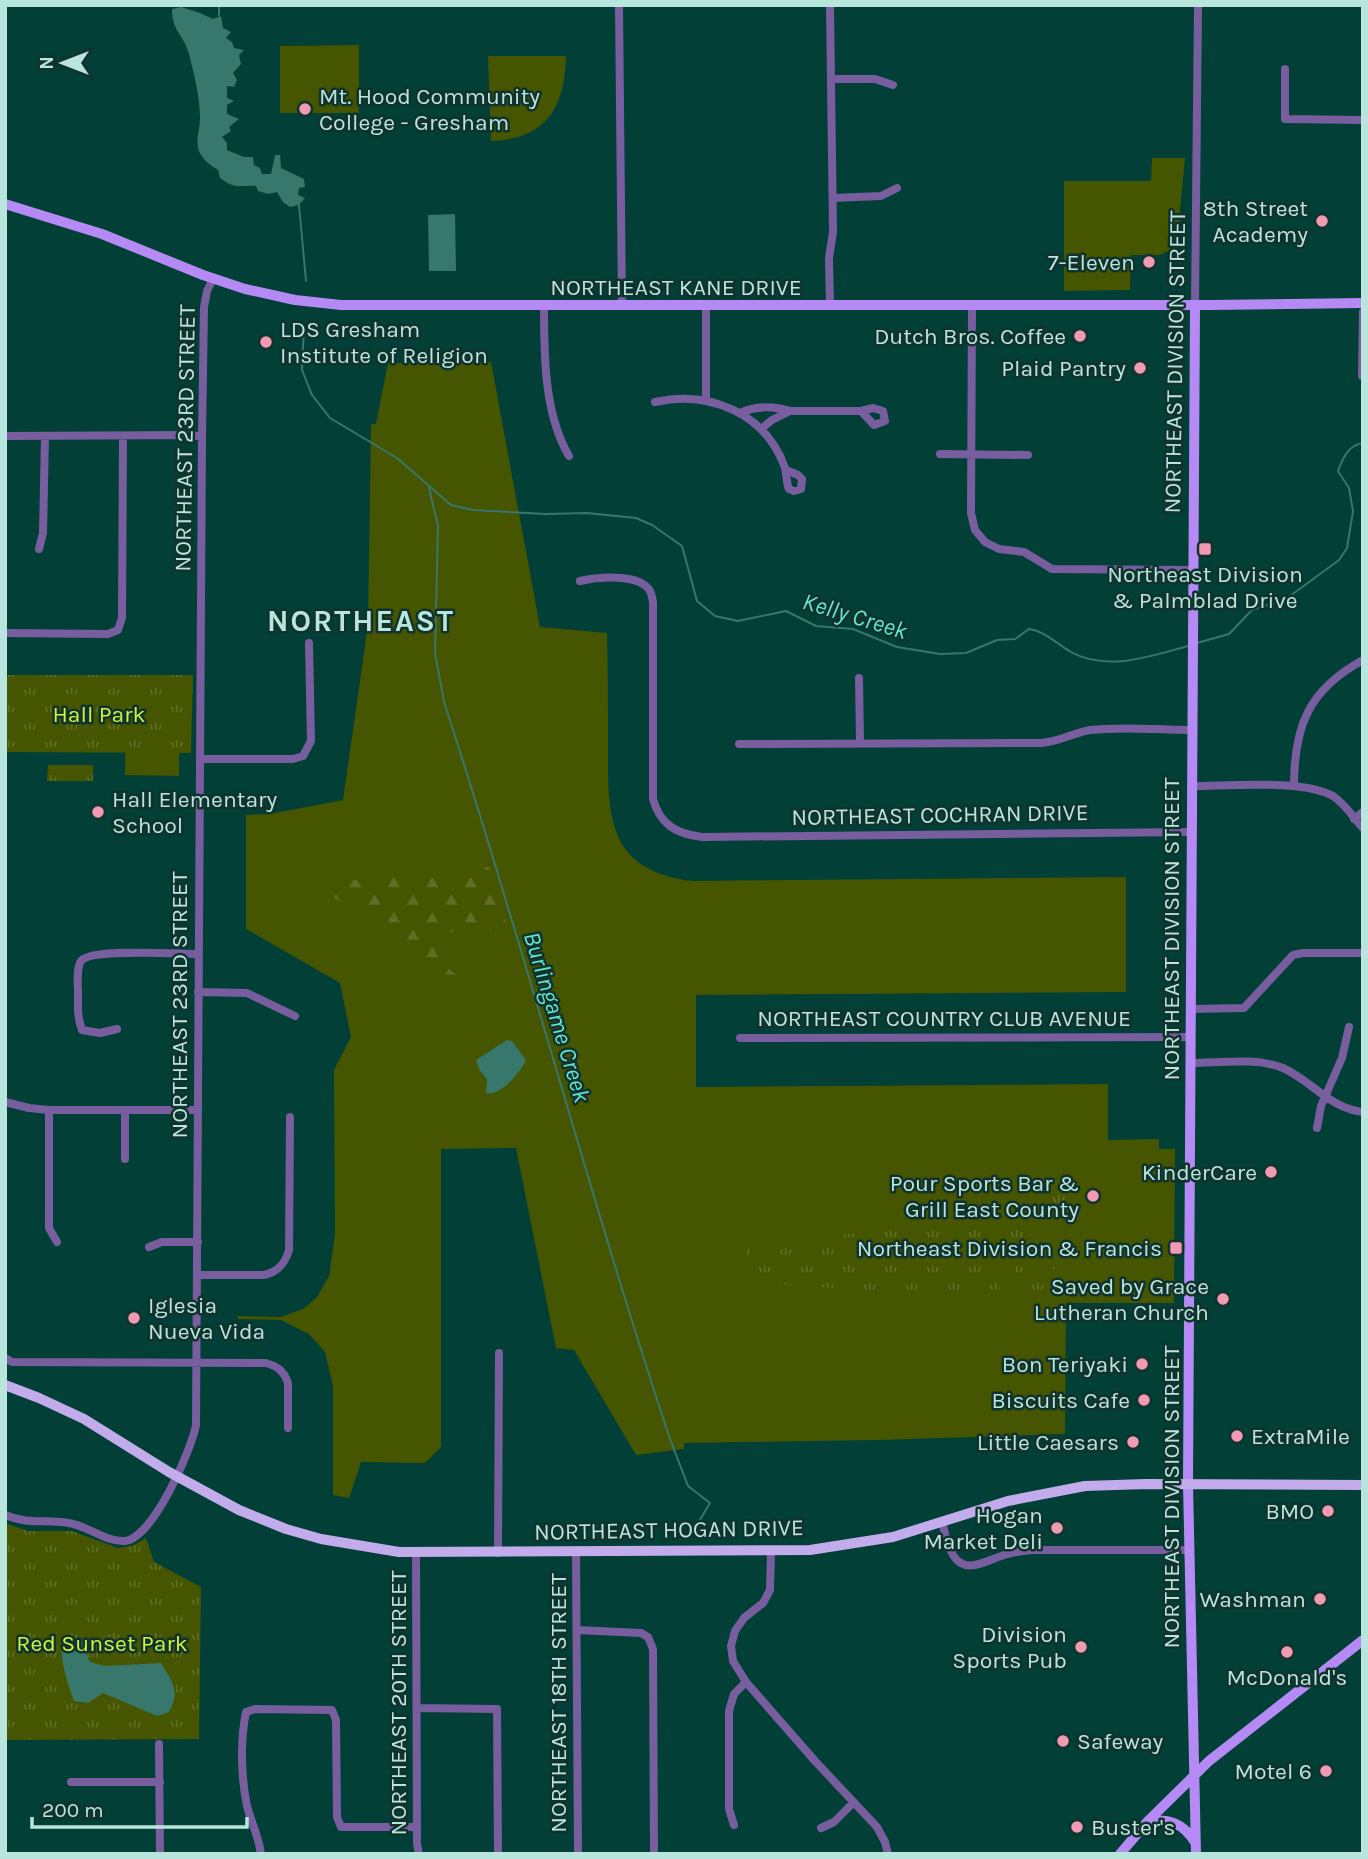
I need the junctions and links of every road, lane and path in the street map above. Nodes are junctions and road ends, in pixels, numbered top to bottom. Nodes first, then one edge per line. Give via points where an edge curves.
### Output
1 (619, 5) edge
2 (830, 5) edge
3 (1198, 5) edge
4 (1285, 69) dead end
5 (831, 79) junction
6 (892, 85) dead end
7 (1363, 120) edge
8 (897, 188) dead end
9 (833, 198) junction
10 (5, 204) edge
11 (213, 279) junction
12 (1363, 303) edge
13 (1195, 305) junction
14 (544, 306) junction
15 (622, 306) junction
16 (706, 306) junction
17 (830, 306) junction
18 (972, 306) junction
19 (1363, 312) edge
20 (1362, 376) edge
21 (706, 399) junction
22 (655, 402) dead end
23 (790, 411) junction
24 (862, 411) dead end
25 (740, 413) junction
26 (761, 429) junction
27 (5, 436) edge
28 (45, 436) junction
29 (123, 436) junction
30 (202, 437) junction
31 (940, 454) dead end
32 (972, 454) junction
33 (1028, 455) dead end
34 (569, 456) dead end
35 (786, 470) dead end
36 (39, 549) dead end
37 (1192, 570) junction
38 (580, 581) dead end
39 (5, 633) edge
40 (309, 643) dead end
41 (1363, 660) edge
42 (859, 678) dead end
43 (1191, 730) junction
44 (860, 743) junction
45 (739, 744) dead end
46 (200, 759) junction
47 (1191, 786) junction
48 (1294, 786) junction
49 (1363, 812) edge
50 (1354, 819) junction
51 (1363, 828) edge
52 (1191, 832) junction
53 (1363, 953) edge
54 (198, 954) junction
55 (198, 992) junction
56 (1190, 1009) junction
57 (295, 1016) dead end
58 (1349, 1027) dead end
59 (117, 1029) dead end
60 (1190, 1037) junction
61 (740, 1038) dead end
62 (1190, 1063) junction
63 (1324, 1097) junction
64 (5, 1102) edge
65 (48, 1110) junction
66 (124, 1110) junction
67 (198, 1110) junction
68 (1363, 1112) edge
69 (290, 1116) dead end
70 (1317, 1128) dead end
71 (125, 1158) dead end
72 (57, 1242) dead end
73 (198, 1242) junction
74 (149, 1247) dead end
75 (198, 1275) junction
76 (499, 1353) dead end
77 (5, 1358) edge
78 (198, 1363) junction
79 (5, 1385) edge
80 (288, 1428) dead end
81 (177, 1477) junction
82 (1188, 1484) junction
83 (1363, 1485) edge
84 (5, 1515) edge
85 (942, 1522) junction
86 (1189, 1550) junction
87 (771, 1551) junction
88 (576, 1552) junction
89 (416, 1553) junction
90 (498, 1553) junction
91 (577, 1630) junction
92 (1363, 1640) edge
93 (746, 1682) junction
94 (417, 1708) junction
95 (159, 1744) dead end
96 (1194, 1775) junction
97 (160, 1782) junction
98 (71, 1783) dead end
99 (853, 1803) junction
100 (1148, 1821) junction
101 (734, 1825) dead end
102 (417, 1827) junction
103 (821, 1828) dead end
104 (1196, 1849) edge
105 (160, 1854) edge
106 (261, 1854) edge
107 (419, 1854) edge
108 (498, 1854) edge
109 (578, 1854) edge
110 (654, 1854) edge
111 (888, 1854) edge
112 (1120, 1854) edge

1 - 15 street
2 - 5 street
3 - 13 street, NORTHEAST DIVISION STREET
4 - 7 street via 1285,118
5 - 6 street via 874,79
5 - 9 street
8 - 9 street via 881,196
9 - 17 street
10 - 11 main road, NORTHEAST KANE DRIVE via 102,234
11 - 14 main road, NORTHEAST KANE DRIVE via 262,293 341,305
11 - 30 street, NORTHEAST 23RD STREET via 204,307
12 - 13 main road, NORTHEAST KANE DRIVE
13 - 18 main road, NORTHEAST KANE DRIVE
13 - 37 main road, NORTHEAST DIVISION STREET
14 - 15 main road, NORTHEAST KANE DRIVE
14 - 34 street via 546,377 559,440
15 - 16 main road, NORTHEAST KANE DRIVE
16 - 17 main road, NORTHEAST KANE DRIVE
16 - 21 street
17 - 18 main road, NORTHEAST KANE DRIVE
18 - 32 street
19 - 20 street
21 - 22 street
21 - 25 street
23 - 24 street
23 - 25 street via 755,408
23 - 26 street
25 - 26 street
26 - 35 street
27 - 28 street
28 - 29 street
28 - 36 street
29 - 30 street
29 - 39 street via 122,618 118,630 108,634
30 - 46 street, NORTHEAST 23RD STREET
31 - 32 street
32 - 33 street
32 - 37 street via 971,513 975,530 991,546 1024,552 1052,569
37 - 43 main road, NORTHEAST DIVISION STREET
38 - 52 street, NORTHEAST COCHRAN DRIVE via 597,577 636,580 650,590 653,799 665,823 680,833
40 - 46 street via 311,741 303,756
41 - 48 street via 1325,689 1307,712 1296,743
42 - 44 street
43 - 44 street via 1104,729 1041,743
43 - 47 main road, NORTHEAST DIVISION STREET
44 - 45 street
46 - 54 street, NORTHEAST 23RD STREET
47 - 48 street
47 - 52 main road, NORTHEAST DIVISION STREET
48 - 50 street via 1335,797
49 - 50 street
50 - 51 street
52 - 56 main road, NORTHEAST DIVISION STREET
53 - 56 street via 1297,953 1286,959 1244,1008
54 - 55 street, NORTHEAST 23RD STREET
54 - 59 street via 104,953 82,960 78,970 82,1030 100,1033
55 - 57 street via 247,993
55 - 67 street, NORTHEAST 23RD STREET
56 - 60 main road, NORTHEAST DIVISION STREET
58 - 63 street via 1342,1058
60 - 61 street, NORTHEAST COUNTRY CLUB AVENUE
60 - 62 main road, NORTHEAST DIVISION STREET
62 - 63 street via 1280,1067 1302,1077
62 - 82 main road, NORTHEAST DIVISION STREET
63 - 68 street
63 - 70 street
64 - 65 street
65 - 66 street
65 - 72 street via 49,1228
66 - 67 street
66 - 71 street
67 - 73 street, NORTHEAST 23RD STREET
69 - 75 street via 286,1259 264,1275
73 - 74 street via 162,1242
73 - 75 street, NORTHEAST 23RD STREET
75 - 78 street, NORTHEAST 23RD STREET
76 - 90 street
77 - 78 street via 12,1362
78 - 80 street via 266,1363 281,1370 288,1382
78 - 81 street, NORTHEAST 23RD STREET via 196,1425
79 - 81 highway, NORTHEAST HOGAN DRIVE via 84,1419
81 - 84 street, NORTHEAST 23RD STREET via 147,1526 130,1540 111,1539 71,1523 26,1522
81 - 89 highway, NORTHEAST HOGAN DRIVE via 286,1529 350,1545
82 - 83 highway, NORTHEAST HOGAN DRIVE
82 - 85 highway, NORTHEAST HOGAN DRIVE via 1057,1490
82 - 86 main road, NORTHEAST DIVISION STREET
85 - 86 street via 953,1556 968,1566 1032,1550
85 - 87 highway, NORTHEAST HOGAN DRIVE via 862,1544
86 - 96 main road, NORTHEAST DIVISION STREET
87 - 88 highway, NORTHEAST HOGAN DRIVE
87 - 93 street via 768,1596 739,1624 733,1638 733,1661
88 - 90 highway, NORTHEAST HOGAN DRIVE
88 - 91 street, NORTHEAST 18TH STREET
89 - 90 highway, NORTHEAST HOGAN DRIVE
89 - 94 street, NORTHEAST 20TH STREET
91 - 109 street, NORTHEAST 18TH STREET
91 - 110 street via 641,1633 653,1649
92 - 96 main road
93 - 99 street
93 - 101 street via 734,1695 729,1711 729,1809
94 - 102 street, NORTHEAST 20TH STREET
94 - 108 street via 497,1709
95 - 97 street
96 - 100 main road
96 - 104 main road, NORTHEAST DIVISION STREET
97 - 98 street
97 - 105 street
99 - 103 street
99 - 111 street via 882,1834
100 - 104 main road via 1177,1823 1187,1830
100 - 112 main road
102 - 106 street via 341,1827 332,1710 254,1709 246,1712 243,1725 244,1793
102 - 107 street, NORTHEAST 20TH STREET

